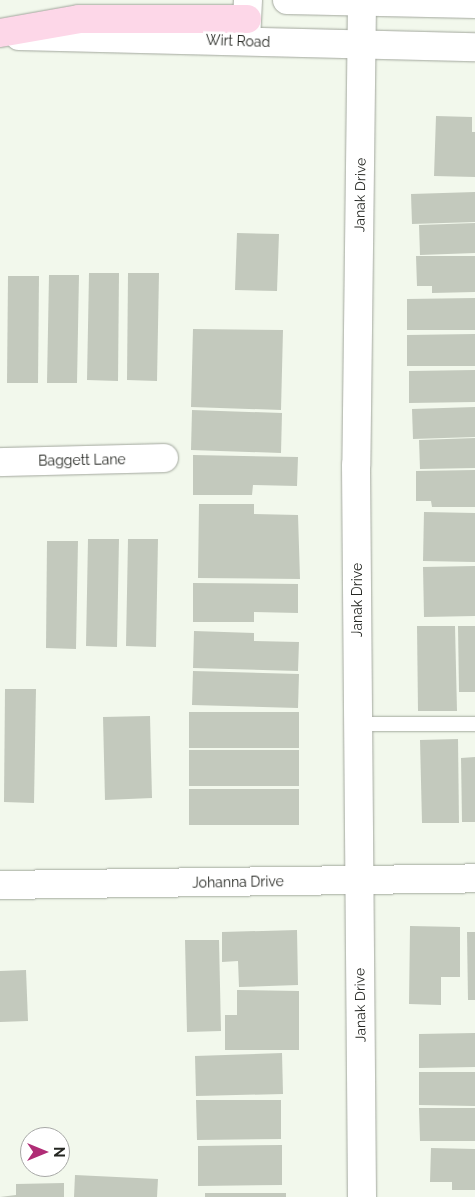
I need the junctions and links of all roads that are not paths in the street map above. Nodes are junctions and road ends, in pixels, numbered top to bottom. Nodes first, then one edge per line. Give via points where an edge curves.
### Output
1 (287, 0) edge
2 (362, 3) junction
3 (475, 4) edge
4 (247, 20) edge
5 (0, 34) edge
6 (362, 45) junction
7 (475, 47) edge
8 (164, 458) dead end
9 (0, 462) edge
10 (358, 724) junction
11 (475, 724) edge
12 (475, 878) edge
13 (359, 880) junction
14 (0, 885) edge
15 (362, 1197) edge

1 - 2 street
2 - 3 street
2 - 6 street, Janak Drive
4 - 5 main road via 79,19
4 - 6 street, Wirt Road
6 - 7 street, Wirt Road
6 - 10 street, Janak Drive via 356,465
8 - 9 street, Baggett Lane
10 - 11 lane
10 - 13 street, Janak Drive
12 - 13 street, Johanna Drive
13 - 14 street, Johanna Drive
13 - 15 street, Janak Drive

